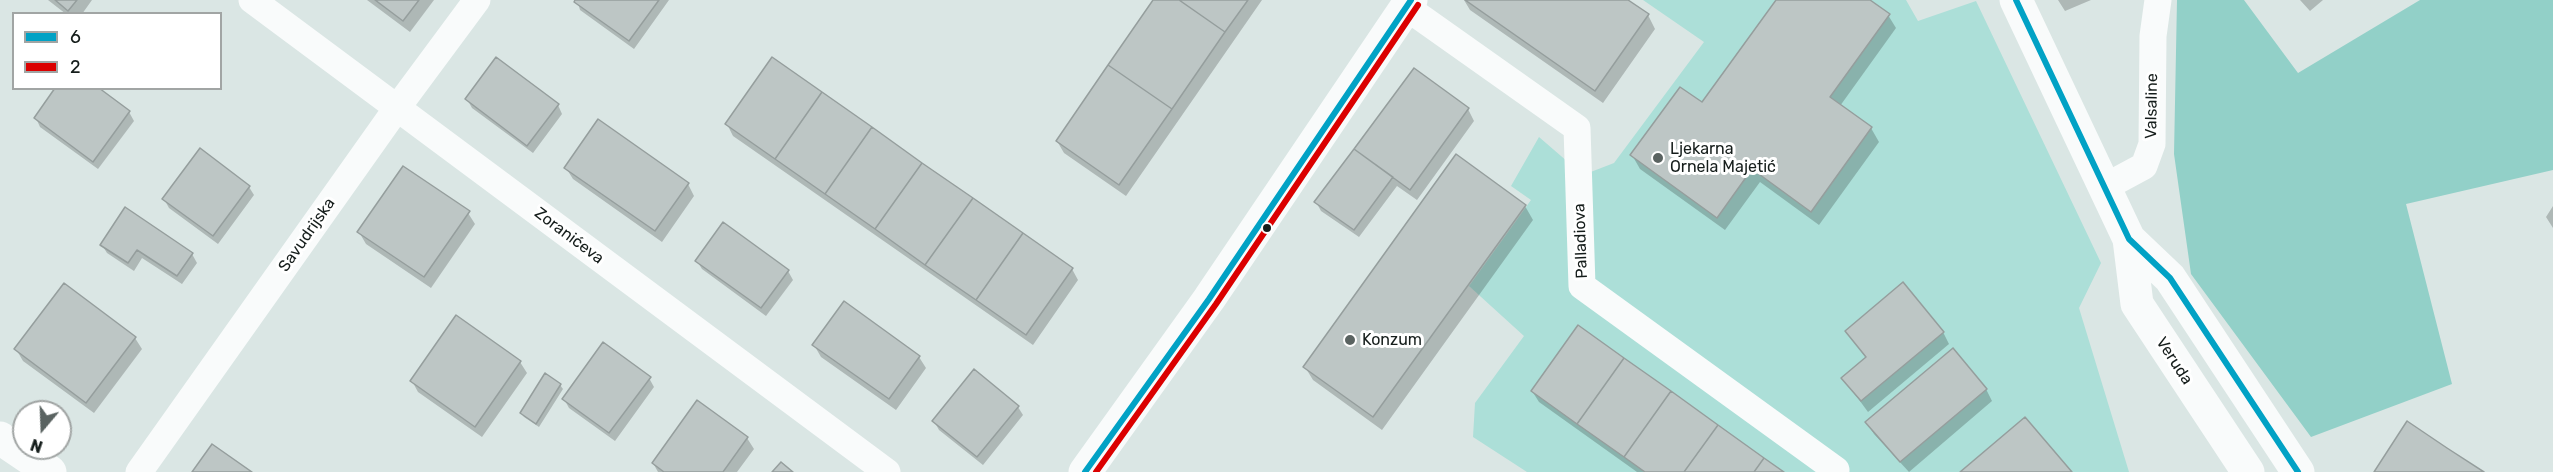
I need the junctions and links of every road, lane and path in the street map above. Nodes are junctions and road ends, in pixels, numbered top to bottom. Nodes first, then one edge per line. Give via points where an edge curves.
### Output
1 (252, 0) edge
2 (477, 0) edge
3 (2016, 0) edge
4 (2158, 0) edge
5 (1409, 3) edge
6 (397, 108) junction
7 (2104, 187) junction
8 (2129, 239) junction
9 (0, 438) edge
10 (1836, 471) edge
11 (50, 472) edge
12 (139, 472) edge
13 (887, 472) edge
14 (1085, 472) edge
15 (2248, 472) edge
16 (2298, 472) edge

1 - 6 street, Zoranićeva
2 - 6 street, Savudrijska
3 - 7 main road, Veruda
4 - 7 street, Valsaline via 2153,36 2152,144 2144,166
5 - 10 street, Palladiova via 1577,128 1582,286
5 - 14 main road via 1209,299
6 - 12 street, Savudrijska
6 - 13 street, Zoranićeva
7 - 8 main road, Veruda
8 - 15 main road, Veruda via 2137,304
8 - 16 main road, Veruda via 2170,278
9 - 11 main road

